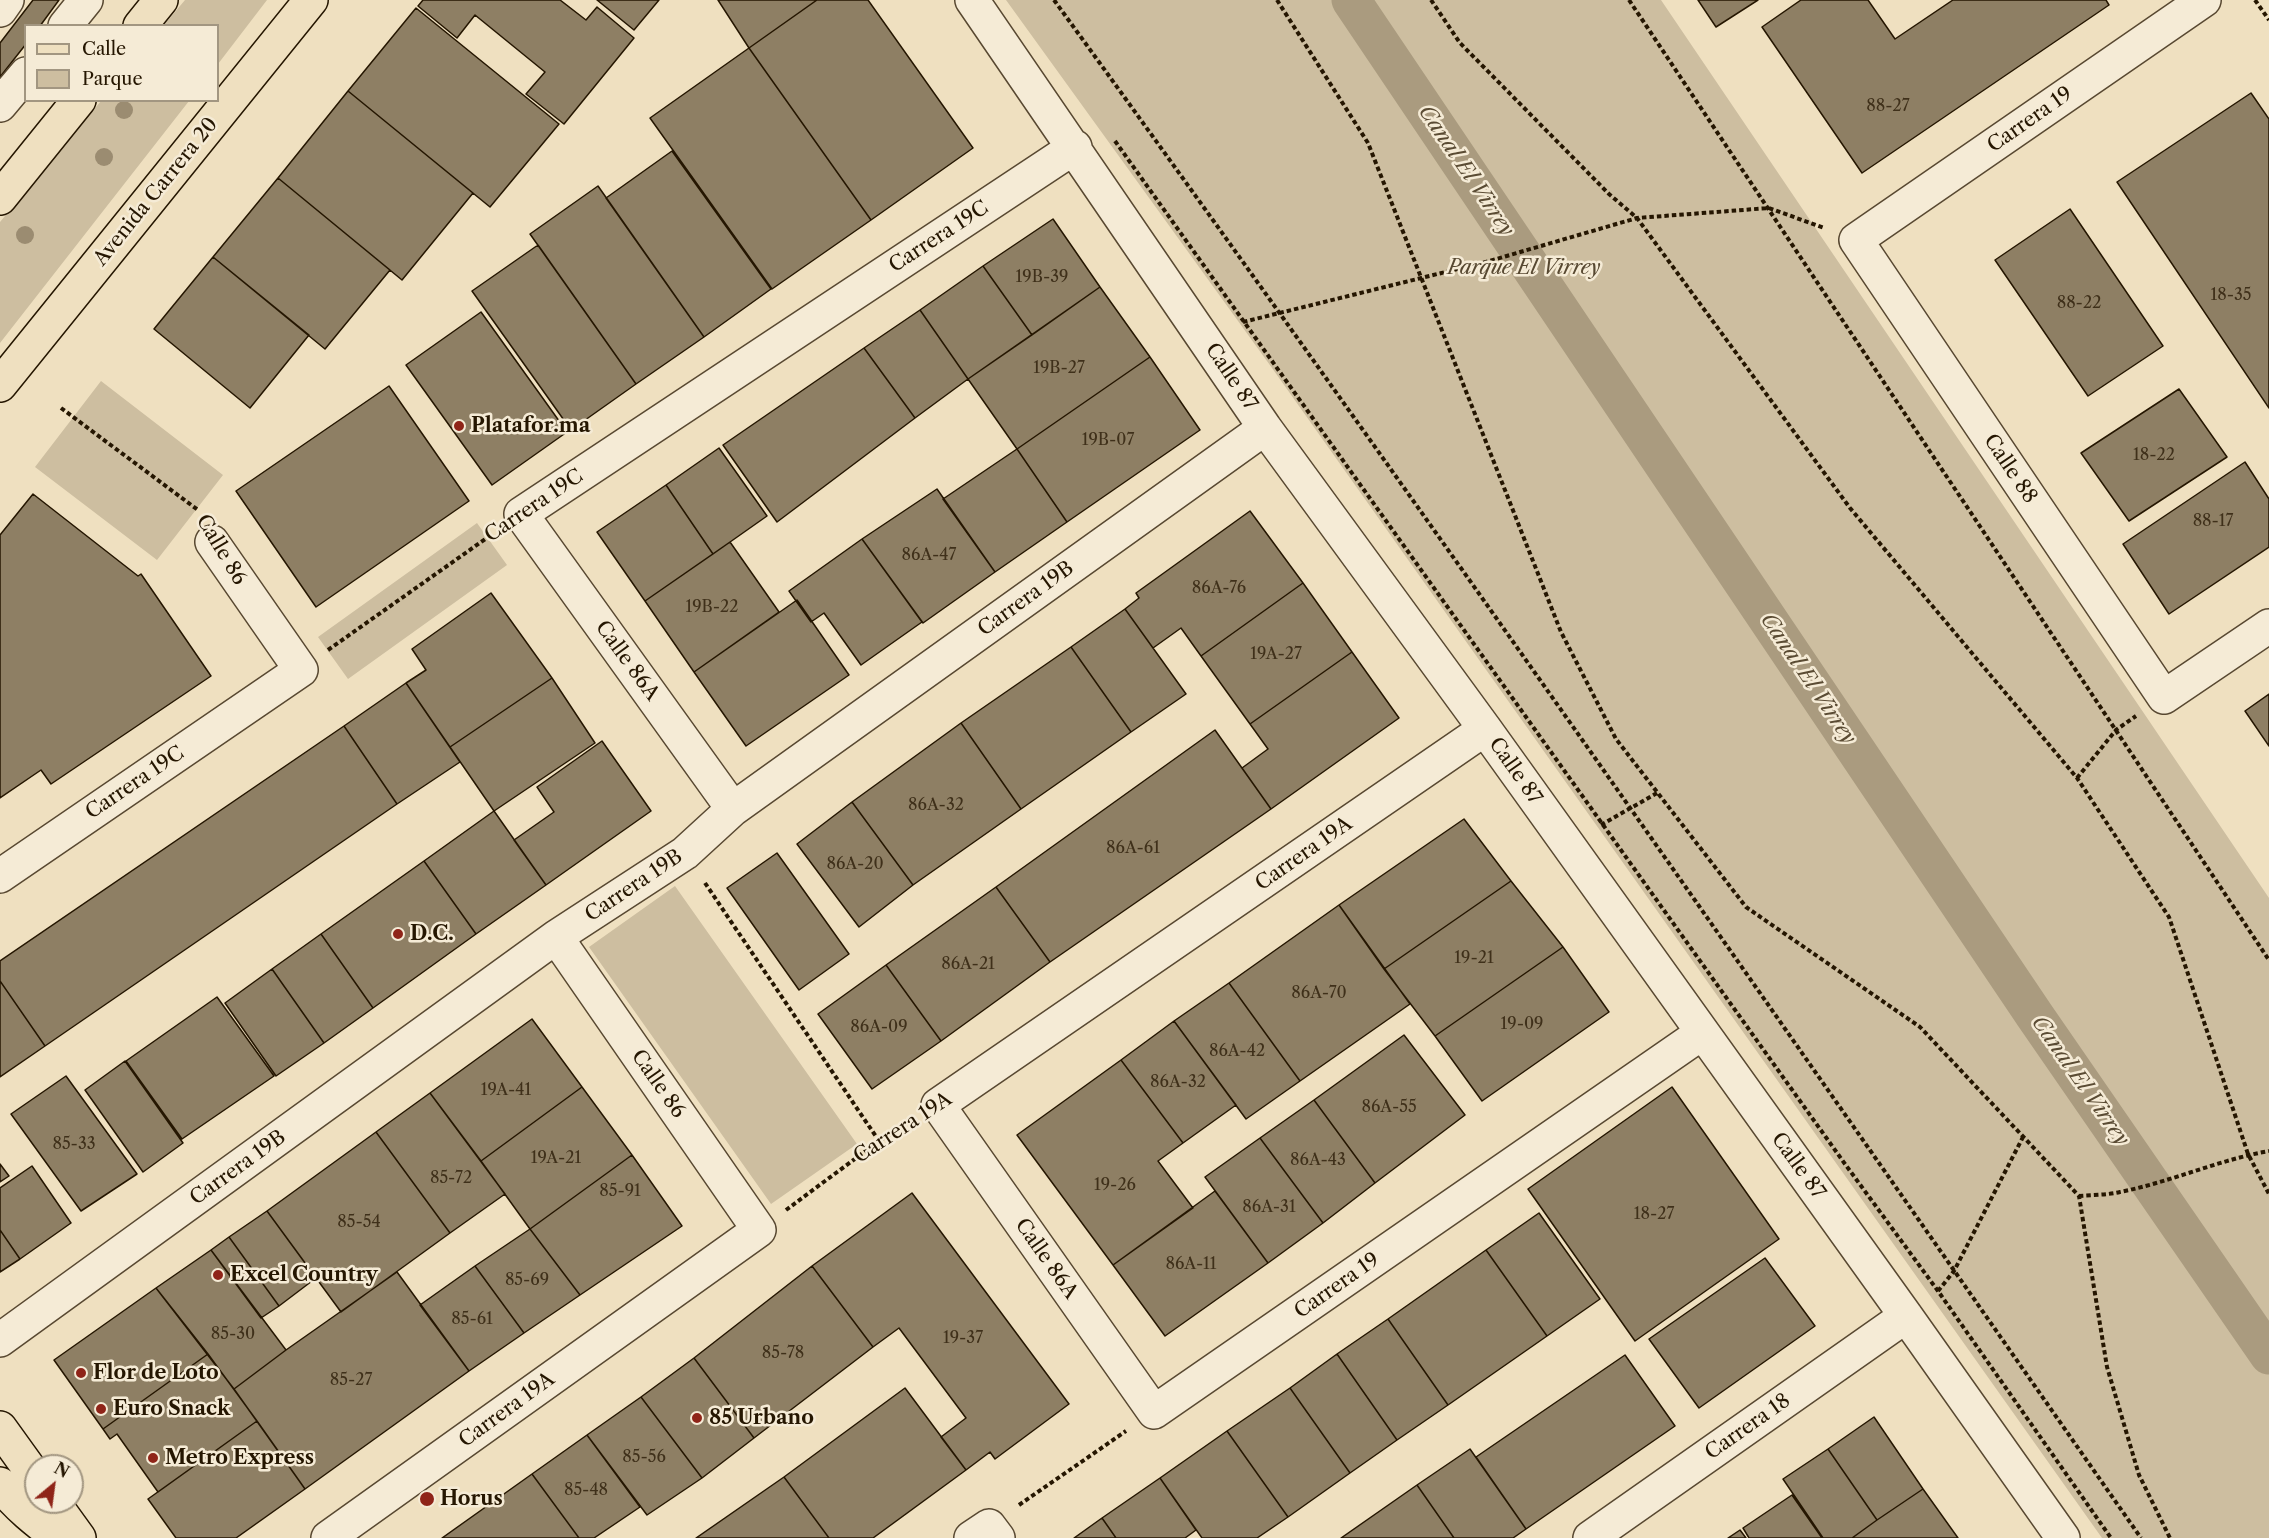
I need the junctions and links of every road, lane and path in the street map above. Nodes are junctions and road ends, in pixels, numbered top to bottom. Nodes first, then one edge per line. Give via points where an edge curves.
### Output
1 (8, 0) edge
2 (86, 0) edge
3 (161, 0) edge
4 (311, 0) edge
5 (972, 0) edge
6 (1054, 0) edge
7 (1277, 0) edge
8 (1431, 0) edge
9 (1629, 0) edge
10 (2204, 0) edge
11 (2255, 0) edge
12 (0, 10) edge
13 (2269, 20) edge
14 (67, 24) edge
15 (142, 24) edge
16 (24, 76) edge
17 (77, 102) edge
18 (0, 105) edge
19 (1115, 140) dead end
20 (1075, 147) junction
21 (0, 198) edge
22 (1769, 208) junction
23 (1636, 218) junction
24 (1856, 240) junction
25 (1421, 277) junction
26 (1281, 313) junction
27 (1245, 321) junction
28 (1202, 335) junction
29 (0, 385) edge
30 (61, 408) dead end
31 (1265, 428) junction
32 (521, 514) junction
33 (212, 542) joint
34 (2269, 626) edge
35 (301, 670) junction
36 (2164, 697) junction
37 (1485, 729) junction
38 (2116, 730) junction
39 (2077, 778) junction
40 (1657, 793) junction
41 (1630, 808) junction
42 (733, 809) junction
43 (1603, 824) junction
44 (1568, 847) junction
45 (684, 853) junction
46 (0, 876) edge
47 (556, 937) junction
48 (2269, 960) edge
49 (1702, 1034) junction
50 (938, 1105) junction
51 (2023, 1137) junction
52 (879, 1141) junction
53 (2269, 1150) edge
54 (2248, 1154) junction
55 (2269, 1194) edge
56 (2079, 1196) junction
57 (759, 1230) junction
58 (1954, 1271) junction
59 (1938, 1291) junction
60 (1906, 1316) junction
61 (0, 1340) edge
62 (1154, 1412) junction
63 (0, 1428) edge
64 (24, 1461) edge
65 (0, 1484) edge
66 (62, 1514) edge
67 (986, 1534) edge
68 (59, 1538) edge
69 (79, 1538) edge
70 (328, 1538) edge
71 (1590, 1538) edge
72 (2063, 1538) edge
73 (2111, 1538) edge
74 (2141, 1538) edge
75 (2170, 1538) edge

1 - 12 street
2 - 14 street
3 - 15 main road
4 - 29 main road, Avenida Carrera 20
5 - 20 street, Calle 87
6 - 26 path
7 - 25 path via 1368,143
8 - 23 path via 1460,43
9 - 22 path
10 - 24 street, Carrera 19
11 - 13 path
16 - 18 street
17 - 21 main road
19 - 27 path
20 - 28 street, Calle 87
20 - 32 street, Carrera 19C
22 - 23 path
22 - 24 path
22 - 38 path
23 - 25 path
23 - 39 path via 1850,508
24 - 36 street, Calle 88
25 - 26 path
25 - 40 path via 1561,632 1616,739
26 - 27 path
26 - 41 path
27 - 28 path
27 - 43 path
28 - 31 street, Calle 87
30 - 33 path, Calle 86 via 202,513
31 - 37 street, Calle 87
31 - 42 street, Carrera 19B
32 - 35 path, Carrera 19C
32 - 42 street, Calle 86A
33 - 35 street, Calle 86
34 - 36 street
35 - 46 street, Carrera 19C
36 - 38 path
37 - 44 street, Calle 87
37 - 50 street, Carrera 19A
38 - 39 path
38 - 48 path
39 - 54 path via 2169,917
40 - 41 path
40 - 51 path via 1746,907 1920,1027
41 - 43 path
41 - 58 path
42 - 45 street, Carrera 19B
43 - 44 path
43 - 59 path
44 - 49 street, Calle 87
45 - 47 street, Carrera 19B
45 - 52 path
47 - 57 street, Calle 86
47 - 61 street, Carrera 19B
49 - 60 street, Calle 87
49 - 62 street, Carrera 19
50 - 52 path, Carrera 19A
50 - 62 street, Calle 86A
51 - 56 path
51 - 58 path
52 - 57 path, Carrera 19A
53 - 54 path
54 - 55 path
54 - 56 path via 2119,1192
56 - 75 path via 2107,1367 2139,1475
57 - 70 street, Carrera 19A
58 - 59 path
58 - 74 path
59 - 60 path
59 - 73 path
60 - 71 street, Carrera 18
60 - 72 street, Calle 87
62 - 67 path
63 - 64 main road
65 - 68 main road via 26,1512
66 - 69 main road

